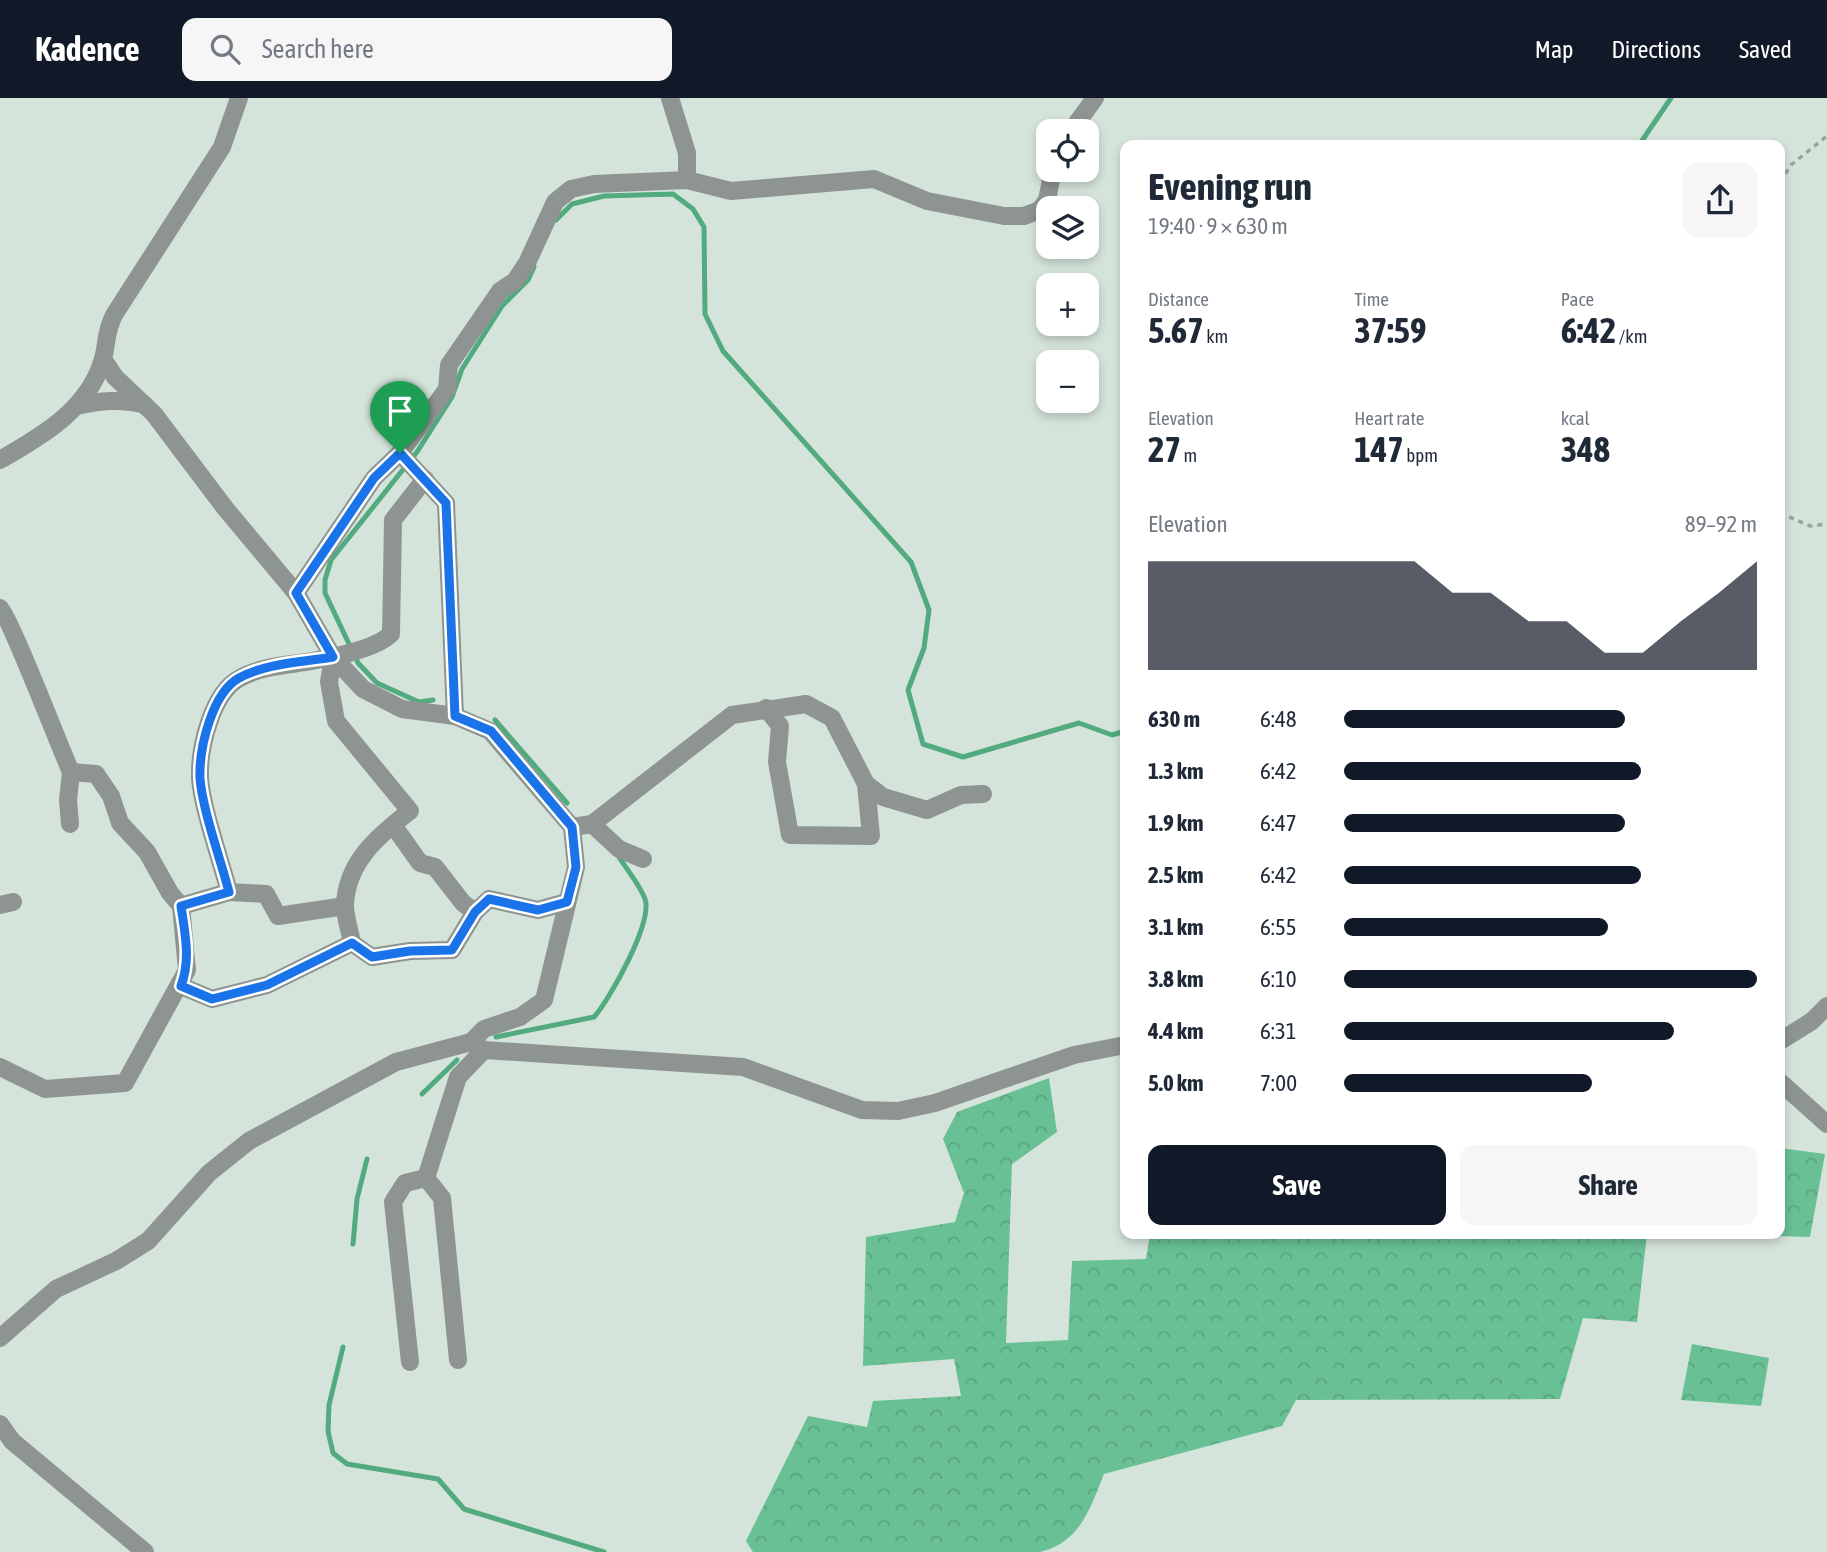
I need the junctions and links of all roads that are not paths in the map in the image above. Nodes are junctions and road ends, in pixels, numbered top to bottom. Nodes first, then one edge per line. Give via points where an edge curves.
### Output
1 (239, 98) edge
2 (670, 98) edge
3 (1095, 98) edge
4 (1080, 119) edge
5 (687, 180) junction
6 (1051, 182) edge
7 (103, 359) junction
8 (146, 405) junction
9 (76, 406) junction
10 (0, 460) edge
11 (411, 464) junction
12 (296, 593) junction
13 (0, 608) edge
14 (345, 653) junction
15 (766, 708) junction
16 (455, 716) junction
17 (71, 772) junction
18 (866, 784) junction
19 (983, 794) dead end
20 (70, 824) dead end
21 (592, 824) junction
22 (393, 825) junction
23 (572, 827) junction
24 (643, 859) dead end
25 (229, 892) junction
26 (567, 902) junction
27 (181, 906) junction
28 (345, 906) junction
29 (475, 912) junction
30 (352, 943) junction
31 (181, 986) junction
32 (1827, 1006) edge
33 (1785, 1038) edge
34 (477, 1046) junction
35 (1120, 1046) edge
36 (0, 1067) edge
37 (1785, 1086) edge
38 (1827, 1124) edge
39 (426, 1178) junction
40 (0, 1338) edge
41 (458, 1360) dead end
42 (410, 1362) dead end
43 (0, 1424) edge
44 (145, 1552) edge

1 - 7 street via 222,147 114,315 105,333
2 - 5 street via 687,153
3 - 4 street
5 - 6 street via 731,191 874,179 928,201 1003,216 1040,210
5 - 11 street via 594,184 571,189 555,201 527,263 515,281 500,291 449,365 447,389
7 - 8 street via 115,377
7 - 9 street via 90,391
8 - 9 street via 130,400
8 - 12 street
9 - 10 street via 42,436
11 - 12 street via 374,478
11 - 14 street via 393,520 391,634 381,644
11 - 16 street via 446,503
12 - 14 street
13 - 17 street via 6,613
14 - 16 street via 363,689 402,709
14 - 22 street via 329,682 336,721 411,811
14 - 25 street via 264,669 239,678 220,694 207,728 200,778
15 - 18 street via 806,704 832,718
15 - 18 street via 780,726 777,762 790,835 871,836
15 - 21 street via 732,715
16 - 23 street via 491,731
17 - 20 street
17 - 27 street via 96,774 111,796 120,823 147,852
18 - 19 street via 883,797 927,810 961,795
21 - 23 street
21 - 24 street via 619,849
22 - 28 street via 372,841 351,877
22 - 29 street via 420,863 435,867
23 - 26 street via 576,867
25 - 27 street
25 - 28 street via 266,894 278,916
26 - 29 street via 538,910 489,899
26 - 34 street via 544,1000 520,1017 484,1029
27 - 31 street via 187,955
28 - 30 street
29 - 30 street via 452,950 372,957
30 - 31 street via 267,985 212,999
31 - 36 street via 125,1083 45,1089
32 - 33 street
34 - 35 street via 743,1067 862,1110 898,1111 1073,1055
34 - 39 street via 458,1077
34 - 40 street via 396,1062 249,1141 209,1173 148,1241 56,1289
37 - 38 street
39 - 41 street via 442,1198
39 - 42 street via 405,1183 393,1202
43 - 44 street via 12,1441

